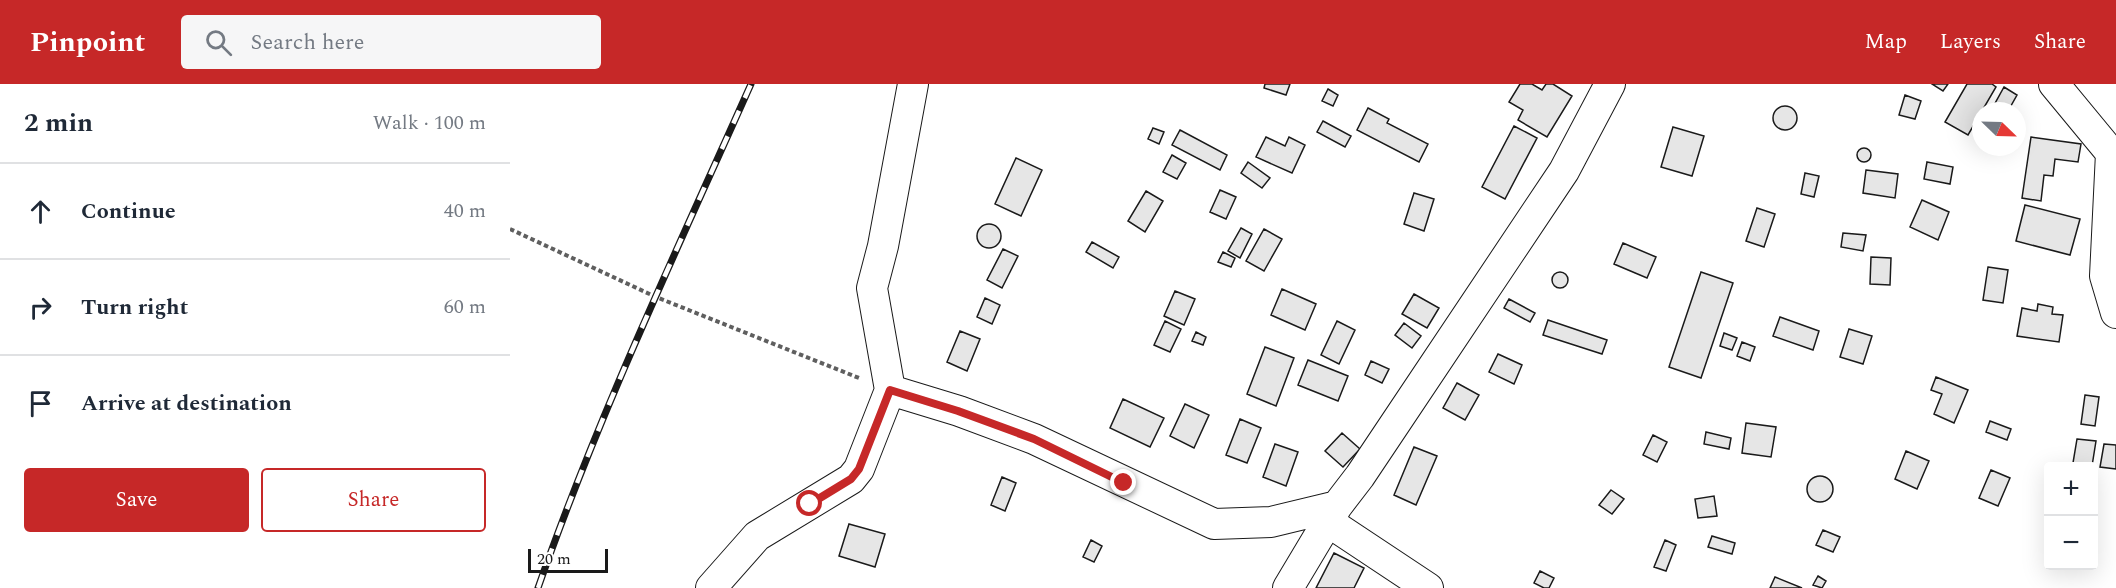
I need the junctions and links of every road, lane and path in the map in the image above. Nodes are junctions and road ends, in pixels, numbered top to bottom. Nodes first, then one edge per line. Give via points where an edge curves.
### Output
1 (913, 84) edge
2 (1610, 84) edge
3 (2054, 84) edge
4 (510, 229) edge
5 (2116, 313) edge
6 (890, 390) junction
7 (1332, 514) junction
8 (711, 588) edge
9 (1288, 588) edge
10 (1428, 588) edge

1 - 6 street via 872,288
2 - 7 street via 1564,171
3 - 5 street via 2111,153 2105,276
4 - 6 path via 656,297
6 - 7 street via 1034,439 1214,524
6 - 8 street via 859,469 851,479 757,536
7 - 9 street
7 - 10 street

